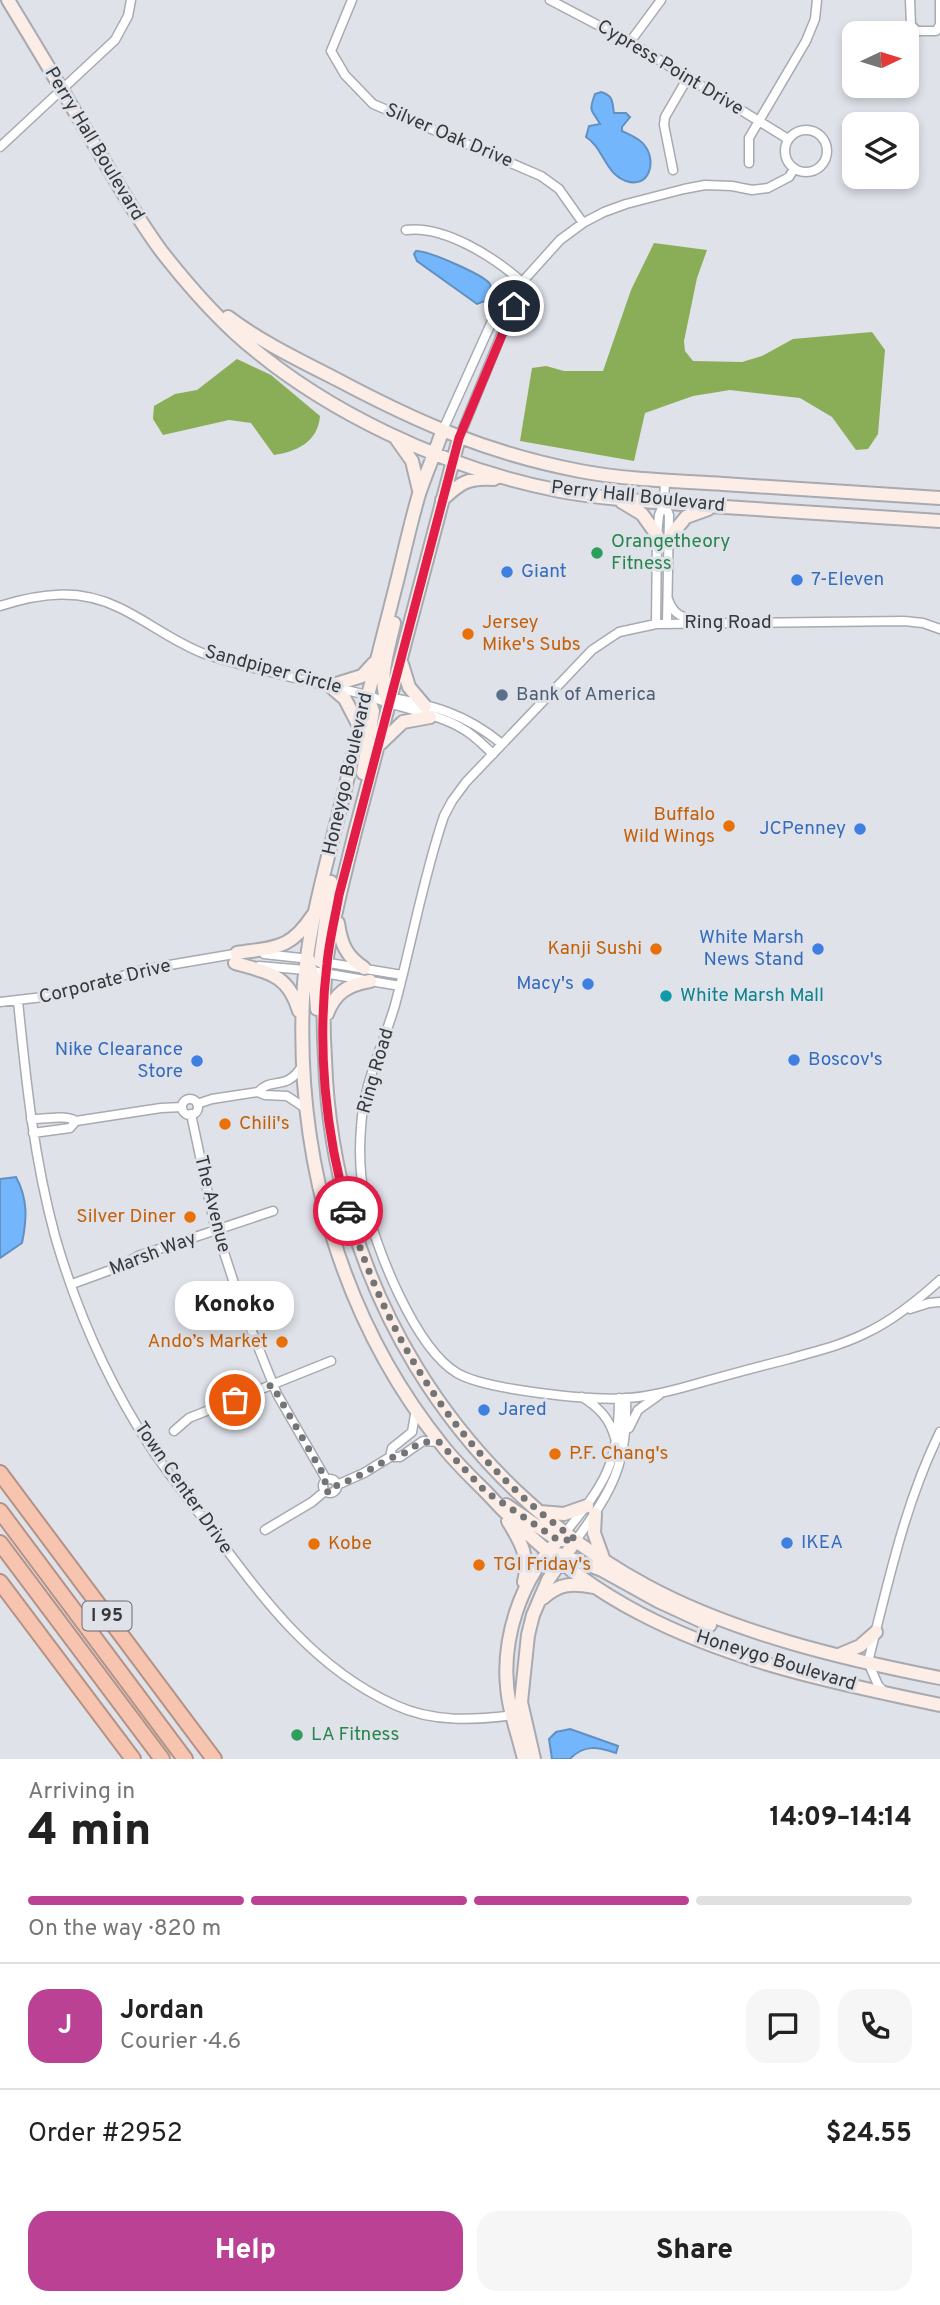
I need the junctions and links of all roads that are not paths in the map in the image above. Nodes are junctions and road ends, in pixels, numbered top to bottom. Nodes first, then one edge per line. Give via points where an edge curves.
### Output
1 (8, 0) edge
2 (131, 0) edge
3 (352, 0) edge
4 (551, 0) edge
5 (661, 0) edge
6 (817, 0) edge
7 (910, 0) edge
8 (940, 0) edge
9 (630, 42) junction
10 (687, 79) junction
11 (62, 90) junction
12 (759, 121) junction
13 (788, 139) junction
14 (0, 147) edge
15 (749, 163) dead end
16 (794, 169) junction
17 (673, 170) dead end
18 (583, 223) junction
19 (406, 230) dead end
20 (188, 282) junction
21 (523, 282) junction
22 (442, 432) junction
23 (393, 434) junction
24 (459, 438) junction
25 (435, 453) junction
26 (452, 461) junction
27 (508, 479) junction
28 (665, 480) junction
29 (420, 492) junction
30 (940, 498) edge
31 (615, 499) junction
32 (442, 500) junction
33 (664, 503) junction
34 (718, 506) junction
35 (940, 521) edge
36 (663, 537) junction
37 (397, 581) junction
38 (667, 594) junction
39 (0, 606) edge
40 (703, 622) junction
41 (667, 623) junction
42 (656, 624) junction
43 (940, 629) edge
44 (377, 658) junction
45 (401, 659) junction
46 (330, 686) junction
47 (367, 695) junction
48 (388, 700) junction
49 (427, 711) junction
50 (359, 726) junction
51 (502, 744) junction
52 (377, 747) junction
53 (493, 754) junction
54 (330, 851) junction
55 (349, 856) junction
56 (317, 909) junction
57 (336, 911) junction
58 (236, 958) junction
59 (316, 966) junction
60 (364, 968) junction
61 (402, 975) junction
62 (370, 981) junction
63 (400, 986) junction
64 (18, 1001) junction
65 (0, 1002) edge
66 (324, 1021) junction
67 (303, 1026) junction
68 (302, 1066) junction
69 (325, 1079) junction
70 (258, 1092) junction
71 (197, 1104) junction
72 (183, 1107) junction
73 (305, 1108) junction
74 (191, 1114) junction
75 (31, 1119) junction
76 (76, 1121) junction
77 (33, 1133) junction
78 (273, 1211) dead end
79 (216, 1230) junction
80 (334, 1242) junction
81 (360, 1248) junction
82 (940, 1280) edge
83 (72, 1284) junction
84 (940, 1302) edge
85 (898, 1315) junction
86 (331, 1361) dead end
87 (272, 1385) junction
88 (661, 1393) junction
89 (580, 1396) junction
90 (622, 1398) junction
91 (416, 1409) junction
92 (174, 1432) dead end
93 (940, 1432) edge
94 (626, 1434) junction
95 (439, 1442) junction
96 (617, 1445) junction
97 (390, 1457) junction
98 (0, 1473) edge
99 (326, 1479) junction
100 (337, 1485) junction
101 (325, 1491) junction
102 (486, 1492) junction
103 (496, 1504) junction
104 (591, 1510) junction
105 (0, 1511) edge
106 (539, 1512) junction
107 (265, 1530) dead end
108 (566, 1538) junction
109 (0, 1543) edge
110 (548, 1552) junction
111 (563, 1558) junction
112 (605, 1561) junction
113 (0, 1582) edge
114 (598, 1588) junction
115 (521, 1598) junction
116 (538, 1604) junction
117 (725, 1621) junction
118 (876, 1632) junction
119 (841, 1655) junction
120 (868, 1662) junction
121 (940, 1678) edge
122 (885, 1693) junction
123 (901, 1697) junction
124 (940, 1705) edge
125 (517, 1714) junction
126 (134, 1759) edge
127 (162, 1759) edge
128 (186, 1759) edge
129 (214, 1759) edge
130 (524, 1759) edge
131 (534, 1759) edge

1 - 11 main road, Perry Hall Boulevard
2 - 11 street via 115,40
3 - 18 street, Silver Oak Drive via 331,51 345,75 373,104 541,176 559,189
4 - 9 street, Cypress Point Drive
5 - 9 street
6 - 12 street via 811,30
7 - 8 street via 911,25 917,31 936,31
9 - 10 street, Cypress Point Drive
10 - 12 street, Cypress Point Drive
10 - 17 street via 665,117
11 - 14 street
11 - 20 main road, Perry Hall Boulevard via 132,209
12 - 13 street, Cypress Point Drive
12 - 15 street via 749,138
13 - 16 street via 786,158
13 - 16 street, Honeygo Boulevard via 807,130 820,135 827,147 821,167 808,173
16 - 18 street, Honeygo Boulevard via 768,188 705,185 626,204
18 - 21 street, Honeygo Boulevard
19 - 21 street via 438,233 482,253
20 - 22 main road, Perry Hall Boulevard via 260,338
20 - 23 main road, Perry Hall Boulevard via 229,327 273,364 332,403
21 - 22 street, Honeygo Boulevard via 487,328
21 - 24 street, Honeygo Boulevard
22 - 24 main road, Perry Hall Boulevard
22 - 25 main road, Honeygo Boulevard
23 - 25 main road, Perry Hall Boulevard
23 - 29 main road via 412,461
24 - 26 main road, Honeygo Boulevard
24 - 28 main road, Perry Hall Boulevard via 582,472
25 - 26 main road, Perry Hall Boulevard
25 - 29 main road, Honeygo Boulevard
26 - 27 main road, Perry Hall Boulevard
26 - 32 main road, Honeygo Boulevard
27 - 31 main road, Perry Hall Boulevard
27 - 32 main road via 465,481
28 - 30 main road, Perry Hall Boulevard
28 - 33 street
29 - 37 main road, Honeygo Boulevard
31 - 33 main road, Perry Hall Boulevard
31 - 36 main road via 642,514
32 - 45 main road, Honeygo Boulevard
33 - 34 main road, Perry Hall Boulevard
33 - 36 street via 659,515
34 - 35 main road, Perry Hall Boulevard
34 - 36 main road via 686,517
36 - 38 street
36 - 42 street
37 - 44 main road, Honeygo Boulevard
37 - 48 main road via 383,685
38 - 40 street via 670,606 680,616
38 - 41 street
39 - 46 street, Sandpiper Circle via 52,594 96,599 202,653
40 - 41 street, Ring Road
40 - 43 street, Ring Road via 904,621
41 - 42 street, Ring Road
42 - 51 street, Ring Road via 627,628 598,644
44 - 46 main road via 362,676
44 - 47 main road, Honeygo Boulevard
45 - 48 main road, Honeygo Boulevard
45 - 49 main road via 409,687
46 - 47 street, Sandpiper Circle
46 - 50 main road via 345,699
47 - 48 street, Sandpiper Circle
47 - 50 main road, Honeygo Boulevard
47 - 55 main road via 373,711
48 - 49 street
48 - 52 main road, Honeygo Boulevard
49 - 51 street via 451,712 470,720
49 - 52 main road via 403,722
49 - 53 street via 461,727
50 - 54 main road, Honeygo Boulevard
51 - 53 street, Ring Road
52 - 55 main road, Honeygo Boulevard
53 - 61 street, Ring Road via 459,790 444,816
54 - 56 main road, Honeygo Boulevard
54 - 59 main road via 332,871
55 - 57 main road, Honeygo Boulevard
56 - 58 main road via 289,942
56 - 59 main road, Honeygo Boulevard
57 - 59 main road, Honeygo Boulevard
57 - 60 main road via 341,943 348,957
58 - 59 street, Corporate Drive
58 - 59 street, Corporate Drive via 271,954
58 - 64 street, Corporate Drive via 146,969
58 - 67 main road via 290,987
59 - 60 street
59 - 62 street
59 - 66 main road, Honeygo Boulevard
59 - 67 main road, Honeygo Boulevard
59 - 69 main road
60 - 61 street
61 - 63 street, Ring Road
62 - 63 street
62 - 66 main road via 341,990
63 - 89 street, Ring Road via 366,1090 360,1140 366,1203 397,1288 425,1341 456,1372 489,1385
64 - 65 street, Corporate Drive
64 - 75 street, Town Center Drive
66 - 69 main road, Honeygo Boulevard
67 - 68 main road, Honeygo Boulevard
68 - 70 street via 295,1079 263,1086
68 - 73 main road, Honeygo Boulevard
69 - 81 main road, Honeygo Boulevard via 336,1162
70 - 71 street
70 - 73 street via 287,1096
71 - 72 street via 190,1099
71 - 74 street via 197,1111
72 - 74 street
72 - 76 street
73 - 80 main road, Honeygo Boulevard via 317,1181
74 - 79 street, The Avenue
75 - 76 street via 69,1117
75 - 77 street, Town Center Drive
76 - 77 street via 70,1128
77 - 83 street, Town Center Drive via 43,1189
78 - 79 street, Marsh Way
79 - 83 street, Marsh Way
79 - 87 street, The Avenue via 233,1281 235,1305 249,1324
80 - 81 main road
80 - 91 main road, Honeygo Boulevard via 362,1315
81 - 106 main road, Honeygo Boulevard via 390,1321 441,1405 490,1466
82 - 85 street, Ring Road
83 - 125 street, Town Center Drive via 115,1384 151,1447 249,1581 297,1637 354,1682 396,1706 452,1719
84 - 85 street
85 - 88 street, Ring Road via 826,1348
86 - 87 street
87 - 92 street via 189,1418
87 - 99 street, The Avenue
88 - 90 street, Ring Road
88 - 94 street via 638,1410
89 - 90 street, Ring Road
89 - 96 street via 608,1420
90 - 94 street
90 - 96 street
91 - 95 main road, Honeygo Boulevard
91 - 97 street via 411,1432 392,1448
93 - 118 street via 908,1508
94 - 104 street via 615,1479
95 - 97 street via 423,1441 400,1457
95 - 102 main road, Honeygo Boulevard
96 - 104 street
97 - 100 street
98 - 129 highway, I 95
99 - 100 street
99 - 101 street
100 - 101 street via 332,1492
101 - 107 street
102 - 103 main road, Honeygo Boulevard
102 - 108 main road
103 - 110 main road, Honeygo Boulevard
103 - 115 main road via 525,1553
104 - 106 main road
104 - 108 street
104 - 112 main road
105 - 128 highway
106 - 108 main road, Honeygo Boulevard
108 - 110 main road
108 - 111 main road
108 - 112 main road, Honeygo Boulevard
109 - 127 highway
110 - 111 main road, Honeygo Boulevard
110 - 115 main road
111 - 114 main road, Honeygo Boulevard
111 - 116 main road
111 - 117 main road via 602,1570 715,1627
112 - 117 main road, Honeygo Boulevard via 648,1587
113 - 126 highway
114 - 116 main road via 559,1586
114 - 122 main road, Honeygo Boulevard via 702,1642
115 - 125 main road via 510,1633 506,1675
116 - 125 main road
117 - 119 main road, Honeygo Boulevard
118 - 119 main road
118 - 120 street
119 - 120 main road, Honeygo Boulevard
120 - 121 main road, Honeygo Boulevard
120 - 122 street
122 - 123 main road, Honeygo Boulevard
123 - 124 main road
123 - 124 main road, Honeygo Boulevard
125 - 130 main road
125 - 131 main road

